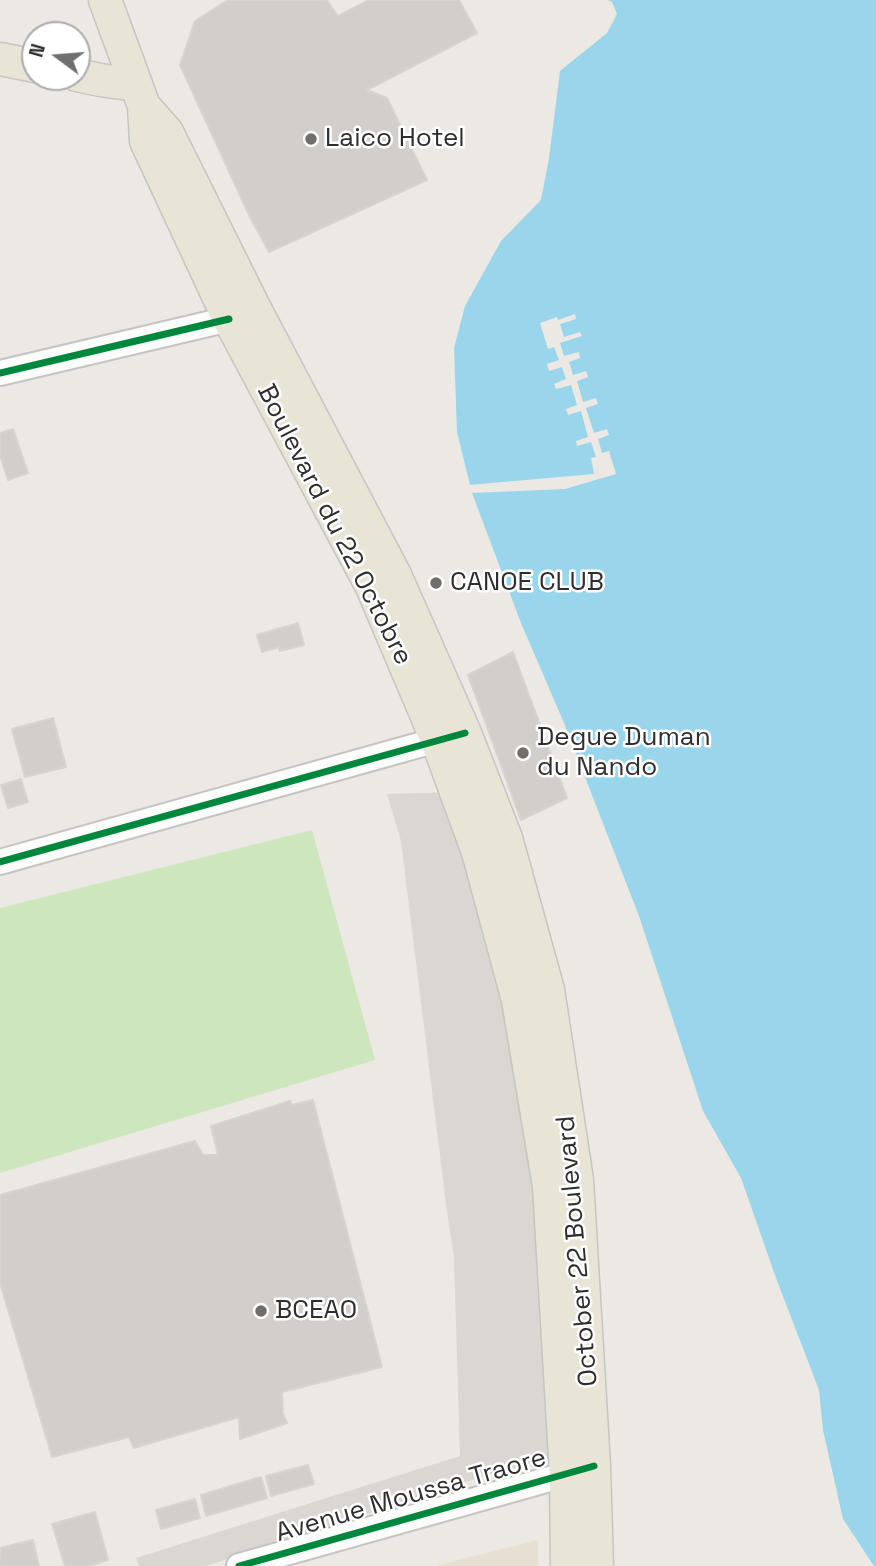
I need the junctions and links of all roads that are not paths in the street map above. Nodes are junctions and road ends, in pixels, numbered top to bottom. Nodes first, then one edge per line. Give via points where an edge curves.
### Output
1 (105, 0) edge
2 (0, 59) edge
3 (21, 63) edge
4 (91, 78) edge
5 (140, 95) junction
6 (229, 319) junction
7 (0, 373) edge
8 (451, 736) junction
9 (0, 862) edge
10 (580, 1470) junction
11 (239, 1566) edge
12 (567, 1566) edge
13 (597, 1566) edge

1 - 5 main road, Boulevard du 22 Octobre
2 - 3 main road
4 - 5 main road
5 - 6 main road, Boulevard du 22 Octobre via 146,141
5 - 8 main road via 167,132 395,575
6 - 7 street
6 - 8 main road, Boulevard du 22 Octobre
8 - 9 street
8 - 10 main road, Boulevard du 22 Octobre via 520,1013 549,1186
10 - 11 street, Avenue Moussa Traore
10 - 12 main road, Boulevard du 22 Octobre
10 - 13 main road

